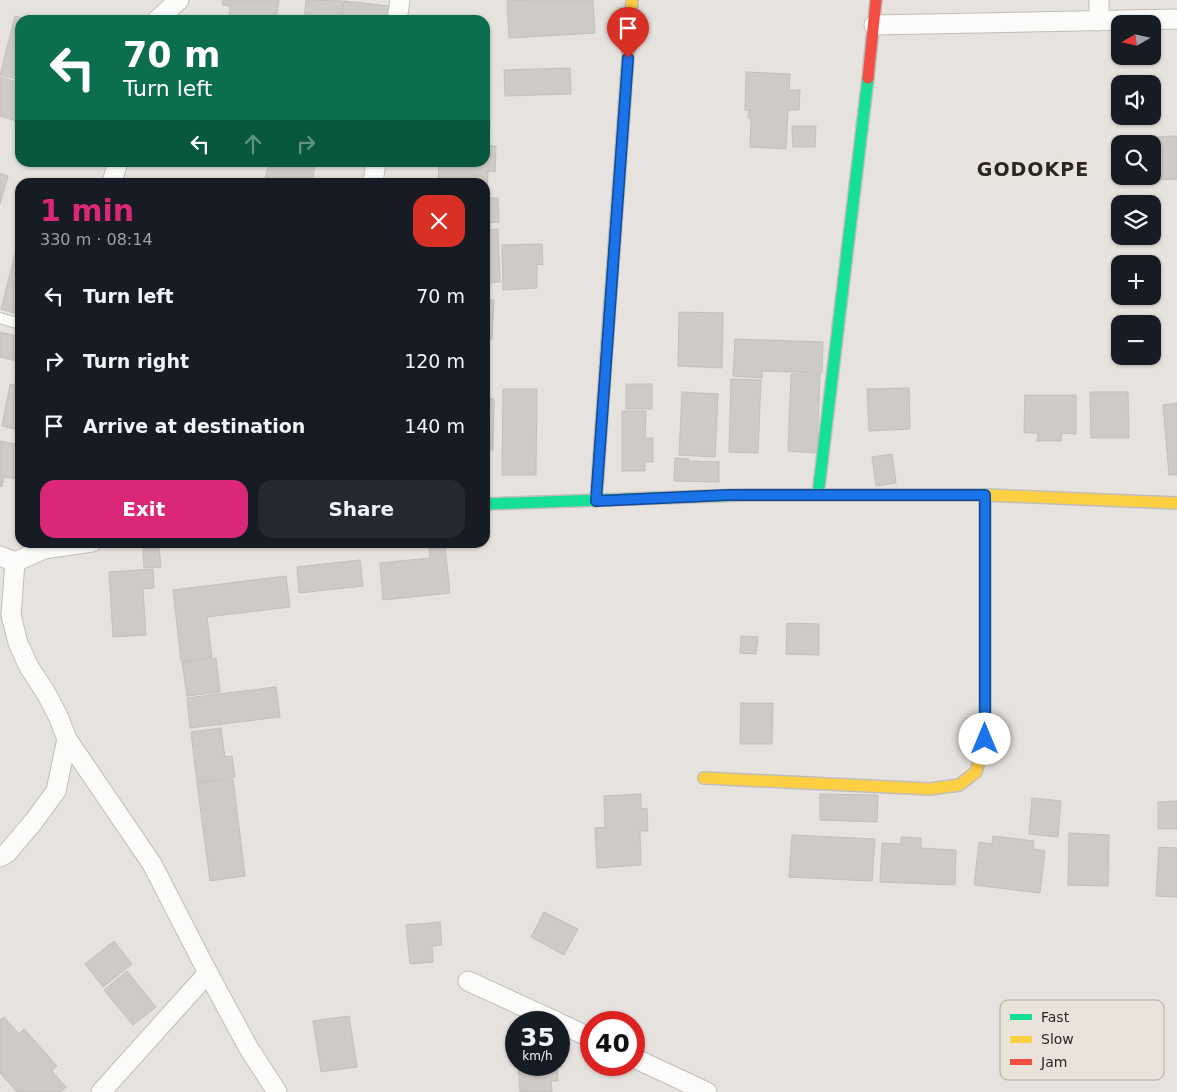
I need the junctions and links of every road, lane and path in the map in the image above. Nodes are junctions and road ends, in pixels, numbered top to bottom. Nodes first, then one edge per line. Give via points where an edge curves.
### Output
1 (159, 0) edge
2 (179, 0) edge
3 (400, 0) edge
4 (632, 0) edge
5 (876, 0) edge
6 (1099, 0) edge
7 (157, 15) edge
8 (162, 15) edge
9 (398, 15) edge
10 (1177, 19) edge
11 (1099, 21) junction
12 (874, 25) junction
13 (0, 318) edge
14 (15, 322) edge
15 (818, 495) junction
16 (985, 495) junction
17 (596, 501) junction
18 (1177, 503) edge
19 (490, 504) edge
20 (38, 548) edge
21 (8, 559) edge
22 (5, 616) edge
23 (67, 739) junction
24 (704, 778) dead end
25 (0, 857) edge
26 (208, 973) junction
27 (468, 981) dead end
28 (532, 1011) edge
29 (645, 1063) edge
30 (101, 1092) edge
31 (277, 1092) edge
32 (708, 1092) edge

1 - 7 street
2 - 8 street
3 - 9 street
4 - 17 street
5 - 12 street
6 - 11 street
10 - 11 street
11 - 12 street
12 - 15 street
13 - 14 lane
15 - 16 street
15 - 17 street
16 - 18 street
16 - 24 street via 985,739 976,772 959,785 930,789
17 - 19 street
20 - 21 street
21 - 22 street
22 - 23 street
23 - 25 street via 56,791 7,853
23 - 26 street via 152,864
26 - 30 street
26 - 31 street via 248,1047
27 - 28 street
29 - 32 street

